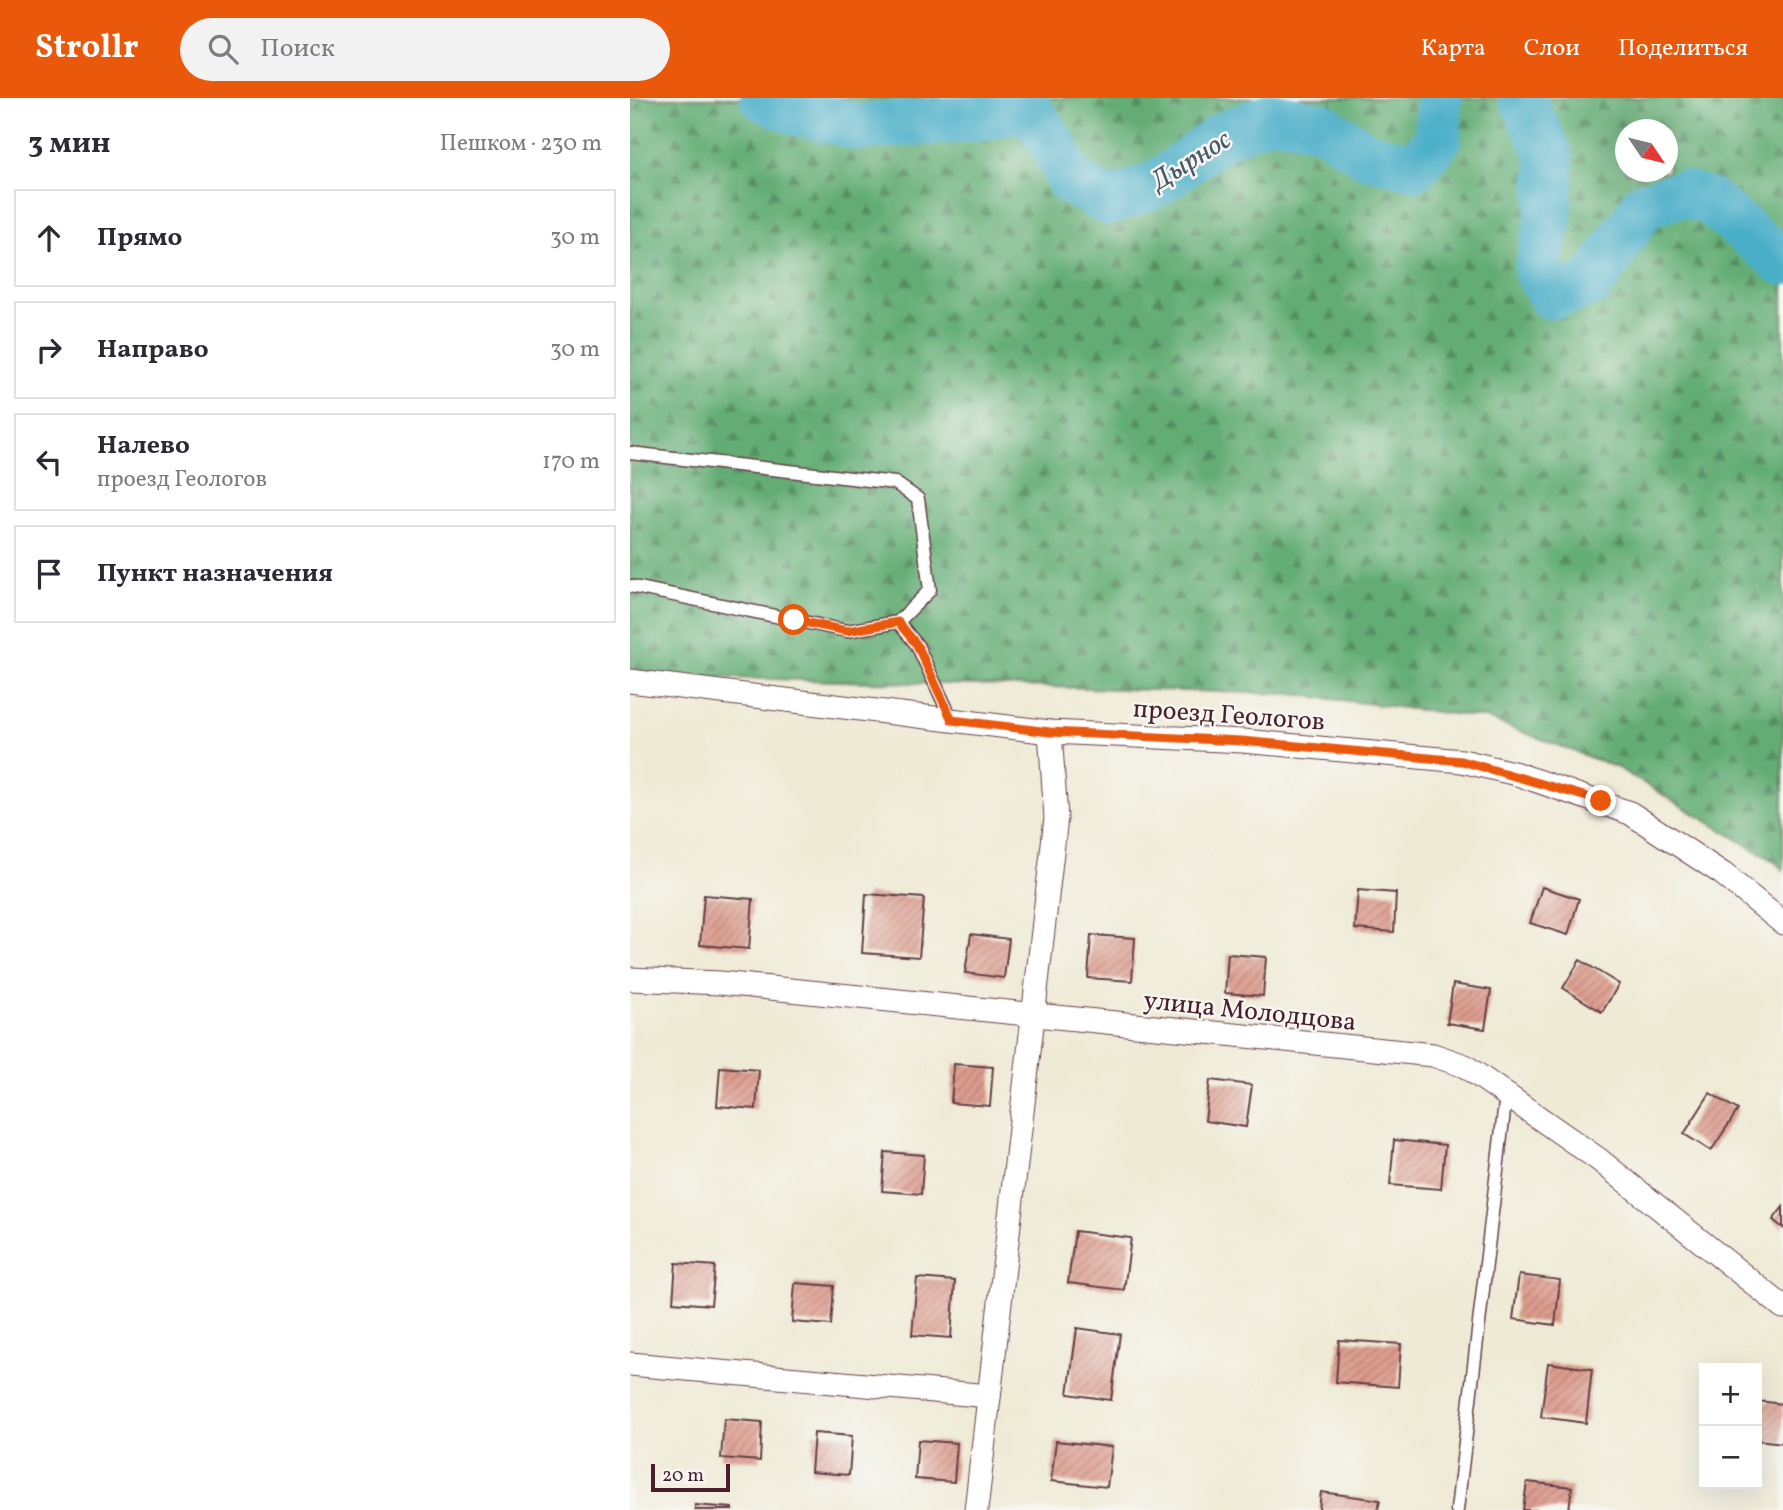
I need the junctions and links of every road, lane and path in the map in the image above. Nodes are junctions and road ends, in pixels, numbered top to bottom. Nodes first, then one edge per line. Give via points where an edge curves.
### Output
1 (630, 453) edge
2 (630, 586) edge
3 (898, 622) junction
4 (630, 681) edge
5 (952, 720) junction
6 (1050, 732) junction
7 (1783, 923) edge
8 (630, 979) edge
9 (1033, 1015) junction
10 (1506, 1094) junction
11 (1783, 1307) edge
12 (630, 1364) edge
13 (989, 1396) junction
14 (976, 1510) edge
15 (1457, 1510) edge

1 - 3 lane via 895,483 918,499 930,590
2 - 3 lane via 847,631
3 - 5 lane via 917,645
4 - 5 street, проезд Геологов
5 - 6 street, проезд Геологов
6 - 7 street, проезд Геологов via 1242,741 1462,761 1517,774 1630,813 1723,874
6 - 9 street via 1056,818
8 - 9 street, улица Молодцова via 720,983
9 - 10 street, улица Молодцова via 1433,1055 1465,1066
9 - 13 street
10 - 11 street, улица Молодцова via 1598,1158
10 - 15 lane
12 - 13 street
13 - 14 street

